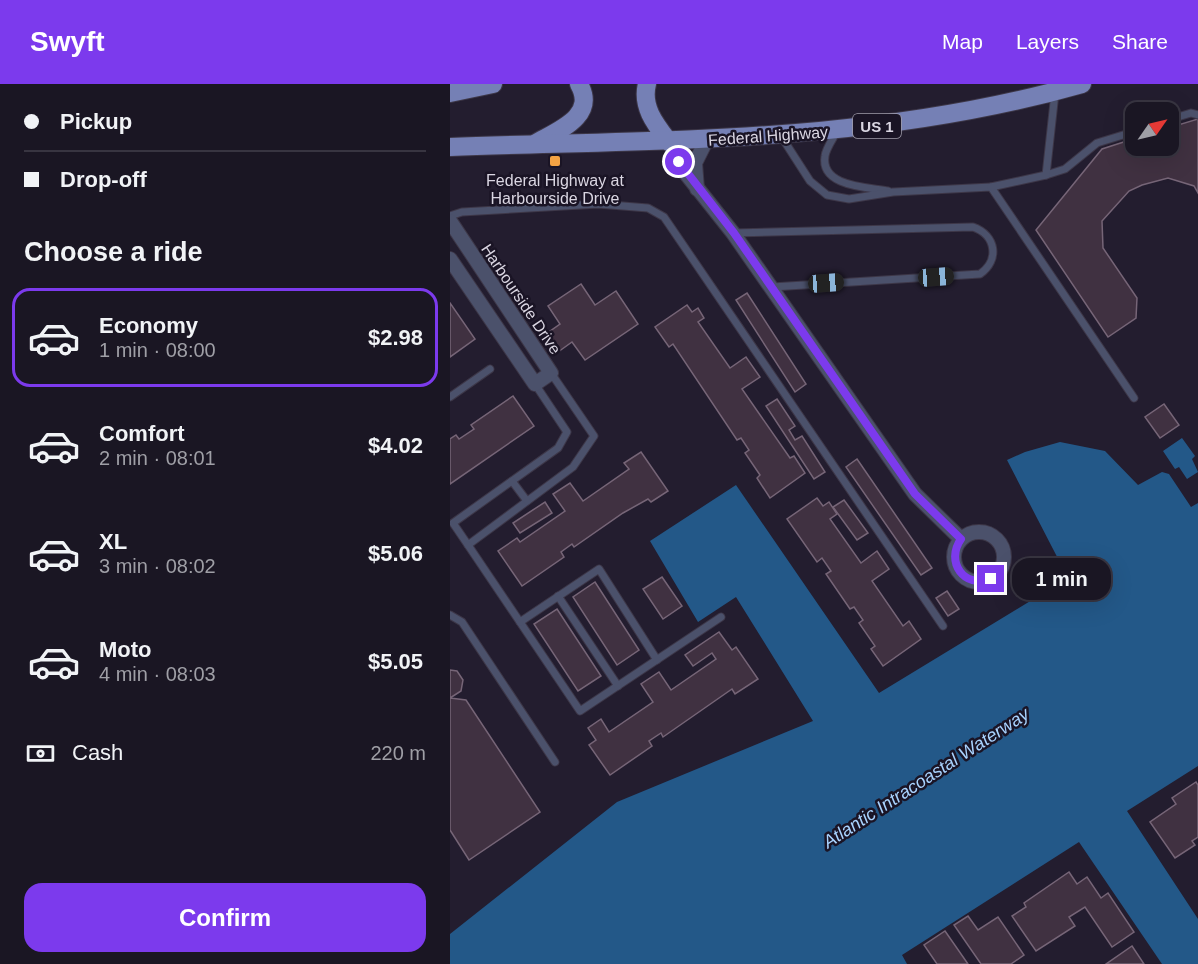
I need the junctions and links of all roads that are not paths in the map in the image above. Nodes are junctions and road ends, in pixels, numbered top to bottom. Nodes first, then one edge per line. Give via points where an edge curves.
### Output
1 (493, 84) edge
2 (579, 84) edge
3 (647, 84) edge
4 (1082, 84) edge
5 (1055, 92) junction
6 (450, 93) edge
7 (1198, 115) edge
8 (1179, 117) edge
9 (837, 131) junction
10 (1125, 134) edge
11 (781, 136) junction
12 (706, 141) junction
13 (669, 142) junction
14 (535, 144) junction
15 (450, 147) edge
16 (1046, 175) junction
17 (991, 187) junction
18 (697, 189) junction
19 (893, 192) junction
20 (450, 216) edge
21 (450, 221) edge
22 (734, 233) junction
23 (450, 259) edge
24 (770, 287) junction
25 (490, 369) dead end
26 (551, 373) junction
27 (534, 384) junction
28 (450, 397) edge
29 (1134, 398) dead end
30 (512, 481) junction
31 (527, 501) junction
32 (961, 539) dead end
33 (468, 545) junction
34 (558, 597) junction
35 (450, 615) edge
36 (721, 617) dead end
37 (520, 622) junction
38 (943, 626) dead end
39 (657, 660) junction
40 (618, 686) junction
41 (555, 762) dead end

1 - 6 main road
2 - 14 main road via 584,104 577,118
3 - 13 main road via 646,106
4 - 5 main road, Federal Highway / US 1
5 - 9 main road, Federal Highway / US 1 via 919,120
5 - 16 lane
7 - 8 lane
9 - 11 main road, Federal Highway / US 1
9 - 19 lane via 825,157 830,175 842,182
10 - 16 lane via 1097,143 1065,169
11 - 12 main road, Federal Highway / US 1
11 - 19 lane via 810,181 827,195 849,199
12 - 13 main road, Federal Highway / US 1
12 - 18 street via 695,163
13 - 14 main road, Federal Highway / US 1
13 - 18 street via 682,170
14 - 15 main road, Federal Highway / US 1
16 - 17 lane
17 - 19 lane
17 - 29 lane
18 - 22 street
20 - 38 lane via 462,212 598,204 648,208 664,218
21 - 26 street, Harbourside Drive
22 - 24 street
22 - 24 lane via 973,227 986,234 993,248 991,263 980,274
23 - 27 street
24 - 32 street via 915,494
25 - 28 lane
26 - 27 street, Harbourside Drive
26 - 31 lane via 594,436 573,467
27 - 30 lane via 567,432 558,448
30 - 31 lane
30 - 33 lane via 453,523
31 - 33 lane
33 - 37 lane
34 - 37 lane
34 - 39 lane via 599,569
34 - 40 lane
35 - 41 lane via 462,622
36 - 39 lane
37 - 40 lane via 580,711
39 - 40 lane

